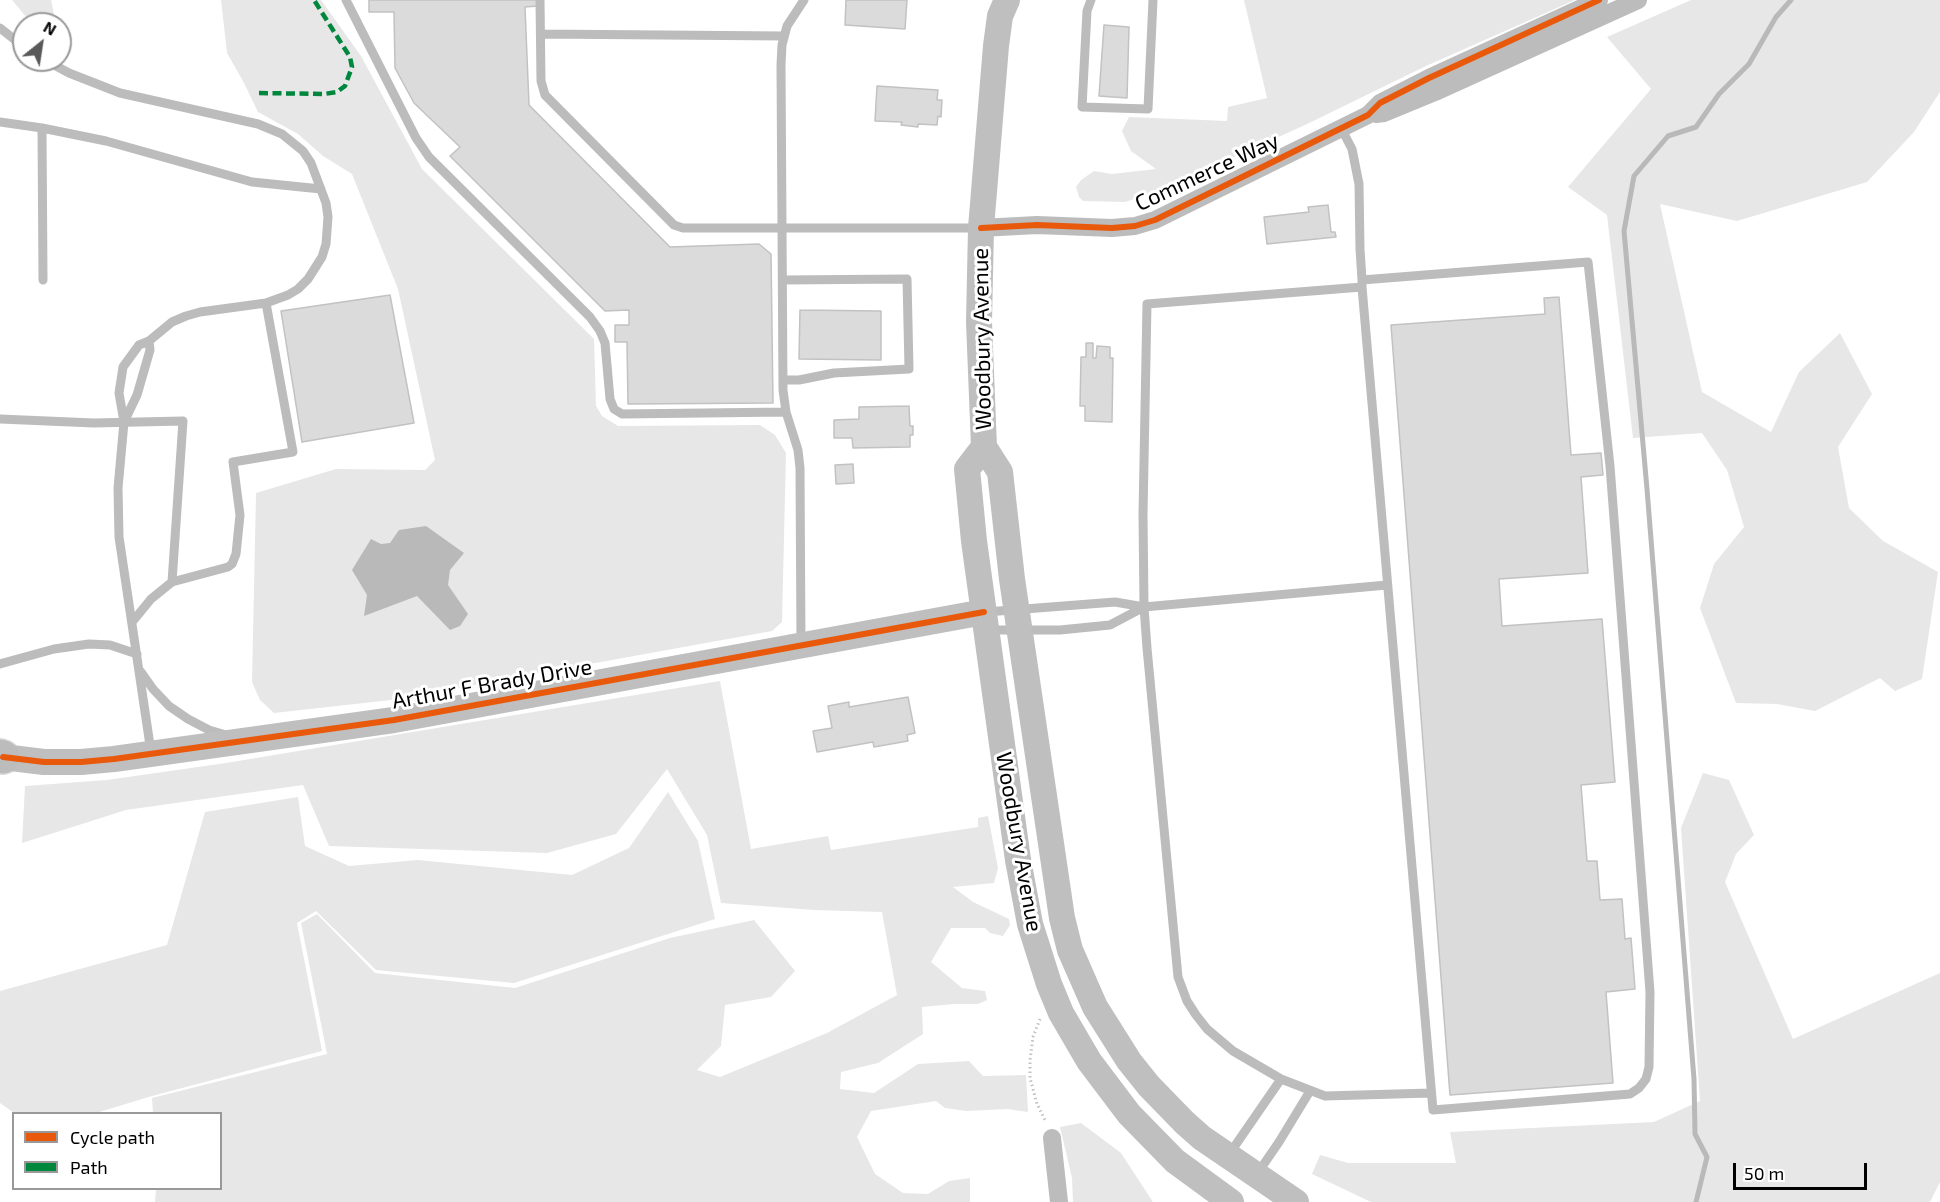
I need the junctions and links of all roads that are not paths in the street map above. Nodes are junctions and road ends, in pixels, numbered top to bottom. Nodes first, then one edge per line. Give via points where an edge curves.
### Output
1 (346, 0) edge
2 (540, 0) edge
3 (804, 0) edge
4 (1091, 0) edge
5 (1154, 0) edge
6 (1599, 0) edge
7 (1638, 0) edge
8 (1000, 6) edge
9 (0, 28) edge
10 (541, 34) junction
11 (784, 36) junction
12 (12, 38) edge
13 (67, 72) edge
14 (1368, 115) junction
15 (0, 122) edge
16 (42, 128) junction
17 (1341, 128) junction
18 (321, 189) junction
19 (782, 228) junction
20 (981, 228) junction
21 (43, 280) dead end
22 (783, 280) junction
23 (1362, 283) junction
24 (266, 303) junction
25 (149, 341) junction
26 (783, 380) junction
27 (786, 412) junction
28 (0, 419) edge
29 (124, 422) junction
30 (984, 447) junction
31 (172, 582) junction
32 (1387, 585) junction
33 (1144, 607) junction
34 (1018, 620) junction
35 (133, 621) junction
36 (985, 621) junction
37 (801, 647) junction
38 (137, 654) junction
39 (0, 664) edge
40 (139, 669) junction
41 (255, 740) junction
42 (151, 754) junction
43 (1, 759) edge
44 (1281, 1079) junction
45 (1310, 1091) junction
46 (1431, 1093) junction
47 (1052, 1138) road end
48 (1228, 1156) junction
49 (1256, 1176) junction
50 (1201, 1194) edge
51 (1059, 1202) edge
52 (1231, 1202) edge
53 (1237, 1202) edge
54 (1296, 1202) edge

1 - 27 lane via 429,157 600,331 614,409 622,414
2 - 10 lane
3 - 11 lane
4 - 5 lane via 1087,11 1082,107 1148,108
6 - 14 street, Commerce Way via 1429,78 1380,103
7 - 14 street, Commerce Way via 1435,92 1384,113
8 - 20 main road, Woodbury Avenue
9 - 12 lane
10 - 11 lane
10 - 19 lane via 541,81 545,95 665,218 683,228
11 - 19 lane
13 - 18 lane via 120,93 270,128 303,151
14 - 17 street, Commerce Way
15 - 16 lane
16 - 18 lane via 106,141 252,182
16 - 21 lane
17 - 20 street, Commerce Way via 1177,211 1135,226
17 - 23 lane via 1352,149 1359,184
18 - 24 lane via 328,217 322,257 298,289
19 - 20 lane
19 - 22 lane
20 - 30 main road, Woodbury Avenue via 979,322
22 - 26 lane
22 - 26 lane via 907,279 909,369
23 - 32 lane
23 - 33 lane via 1147,304
23 - 46 lane via 1588,262 1610,466 1650,992 1646,1079 1630,1094 1433,1110
24 - 25 lane via 186,316
24 - 31 lane via 292,452 233,462 240,514 235,559 228,567
25 - 29 lane via 137,395
25 - 29 lane via 139,345 123,367 119,393
26 - 27 lane
27 - 37 lane via 800,468
28 - 29 lane
29 - 31 lane via 183,422
29 - 35 lane via 118,478 119,537
30 - 34 main road, Woodbury Avenue via 1000,472
30 - 36 main road, Woodbury Avenue via 967,469
31 - 35 lane
32 - 33 lane
32 - 46 lane
33 - 34 lane via 1116,602
33 - 34 lane via 1110,625 1060,630
33 - 44 lane via 1178,977 1187,1001 1207,1029 1233,1051
34 - 36 lane
34 - 36 lane
34 - 48 main road, Woodbury Avenue via 1055,881 1070,950 1095,1007 1129,1061 1178,1116
35 - 38 lane
36 - 37 main road, Arthur F Brady Drive via 955,618
36 - 50 main road, Woodbury Avenue via 1018,860 1030,924 1049,984 1072,1032 1109,1088
37 - 41 main road, Arthur F Brady Drive via 394,720
38 - 39 lane via 104,644 89,644
38 - 40 lane
40 - 41 lane via 169,706 188,719 220,733
40 - 42 lane
41 - 42 main road, Arthur F Brady Drive
42 - 43 main road, Arthur F Brady Drive via 81,762
44 - 45 lane
44 - 48 lane
45 - 46 lane via 1325,1096
45 - 49 lane
47 - 51 street
48 - 49 main road, Woodbury Avenue
48 - 50 main road
49 - 53 main road
49 - 54 main road, Woodbury Avenue
50 - 52 main road, Woodbury Avenue

